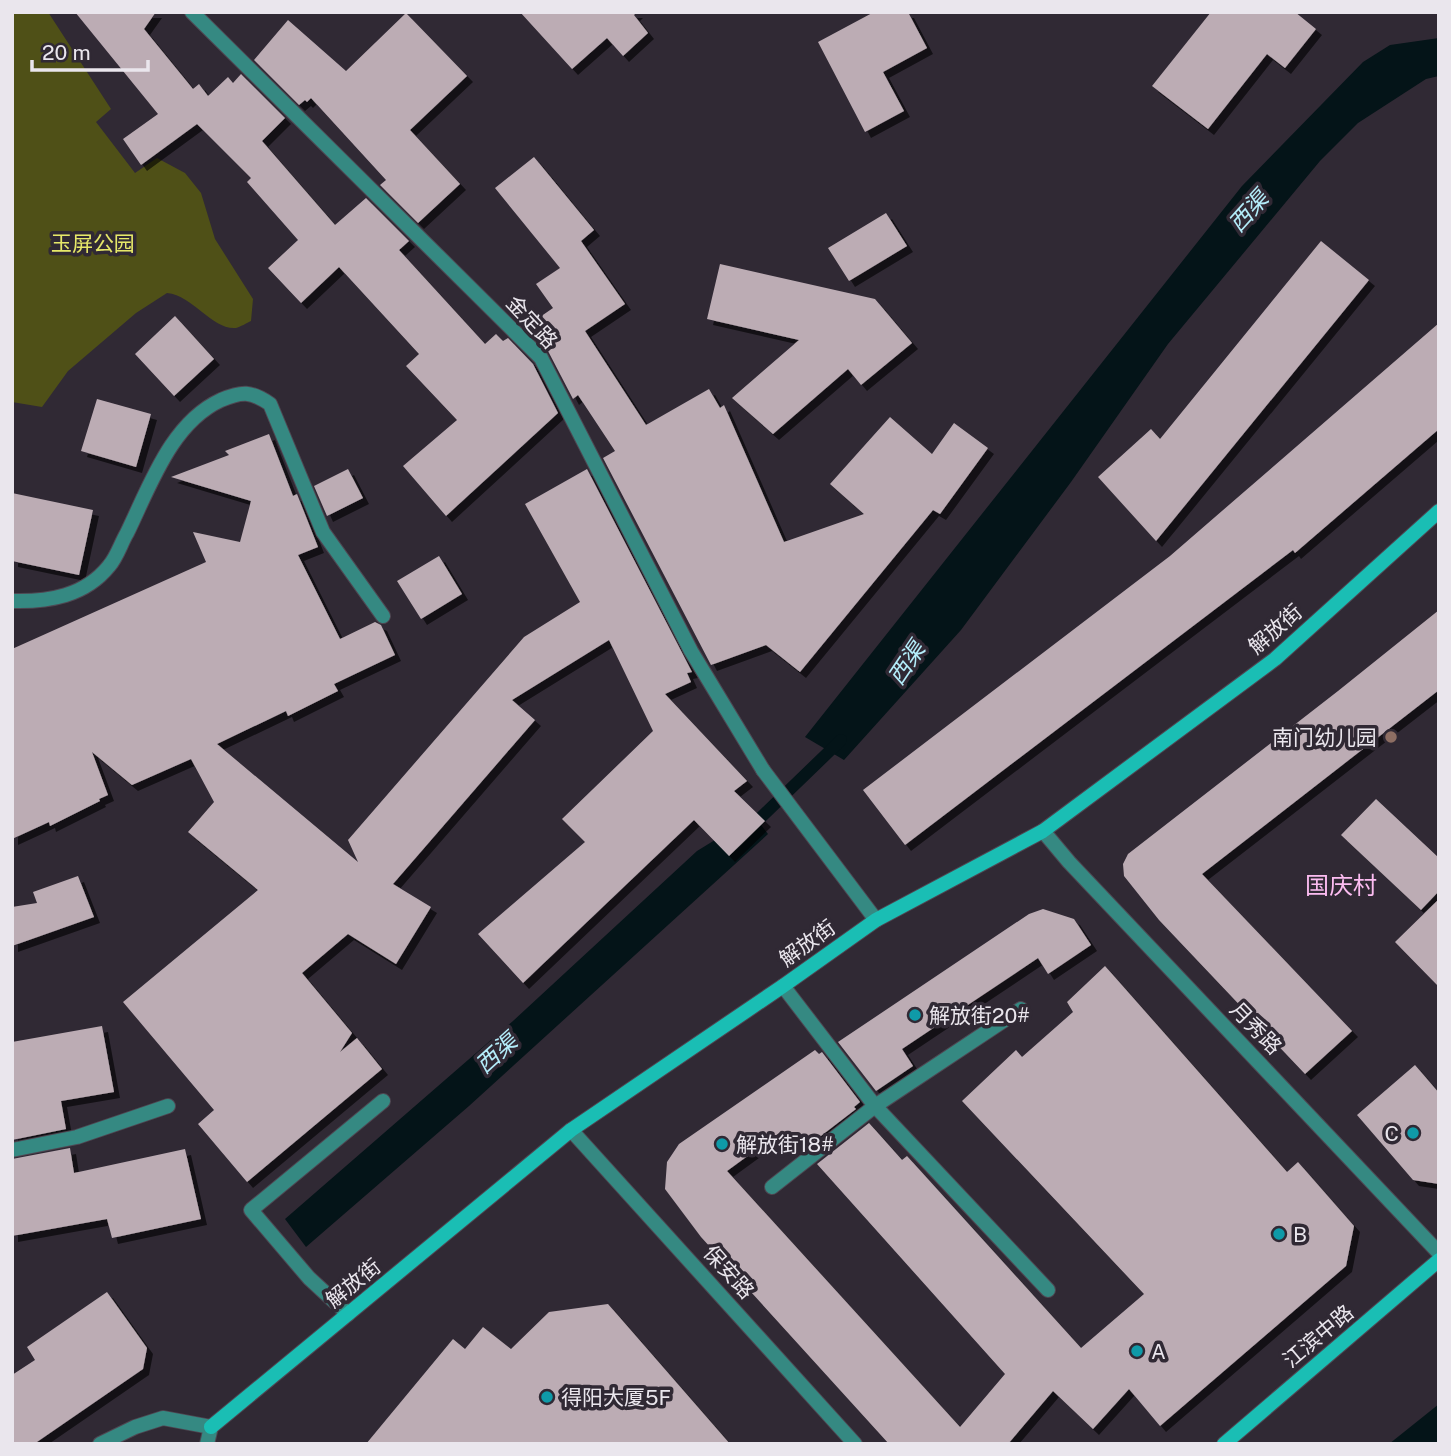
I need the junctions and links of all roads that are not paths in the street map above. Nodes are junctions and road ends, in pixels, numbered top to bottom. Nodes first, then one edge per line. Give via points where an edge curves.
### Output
1 (192, 12) edge
2 (1439, 511) edge
3 (12, 601) edge
4 (383, 616) dead end
5 (1043, 831) junction
6 (876, 920) junction
7 (783, 986) junction
8 (1021, 1009) dead end
9 (383, 1101) dead end
10 (169, 1107) dead end
11 (875, 1107) junction
12 (571, 1130) junction
13 (12, 1150) edge
14 (772, 1186) dead end
15 (1439, 1253) edge
16 (1439, 1260) edge
17 (1048, 1290) dead end
18 (348, 1314) junction
19 (211, 1427) junction
20 (100, 1444) edge
21 (208, 1444) edge
22 (855, 1444) edge
23 (1224, 1444) edge

1 - 6 street, 金定路 via 541,358 691,651 763,770
2 - 5 street, 解放街 via 1275,659
3 - 4 street via 73,594 110,566 168,450 204,408 237,393 257,394 270,404 323,532
5 - 6 street, 解放街
5 - 15 street, 月秀路
6 - 7 street, 解放街
7 - 11 street
7 - 12 street, 解放街
8 - 11 street
9 - 18 street via 251,1210 309,1278
10 - 13 street via 77,1137
11 - 14 street
11 - 17 street
12 - 18 street, 解放街
12 - 22 street, 保安路
16 - 23 street, 江滨中路
18 - 19 street, 解放街
19 - 20 street via 163,1418
19 - 21 street

